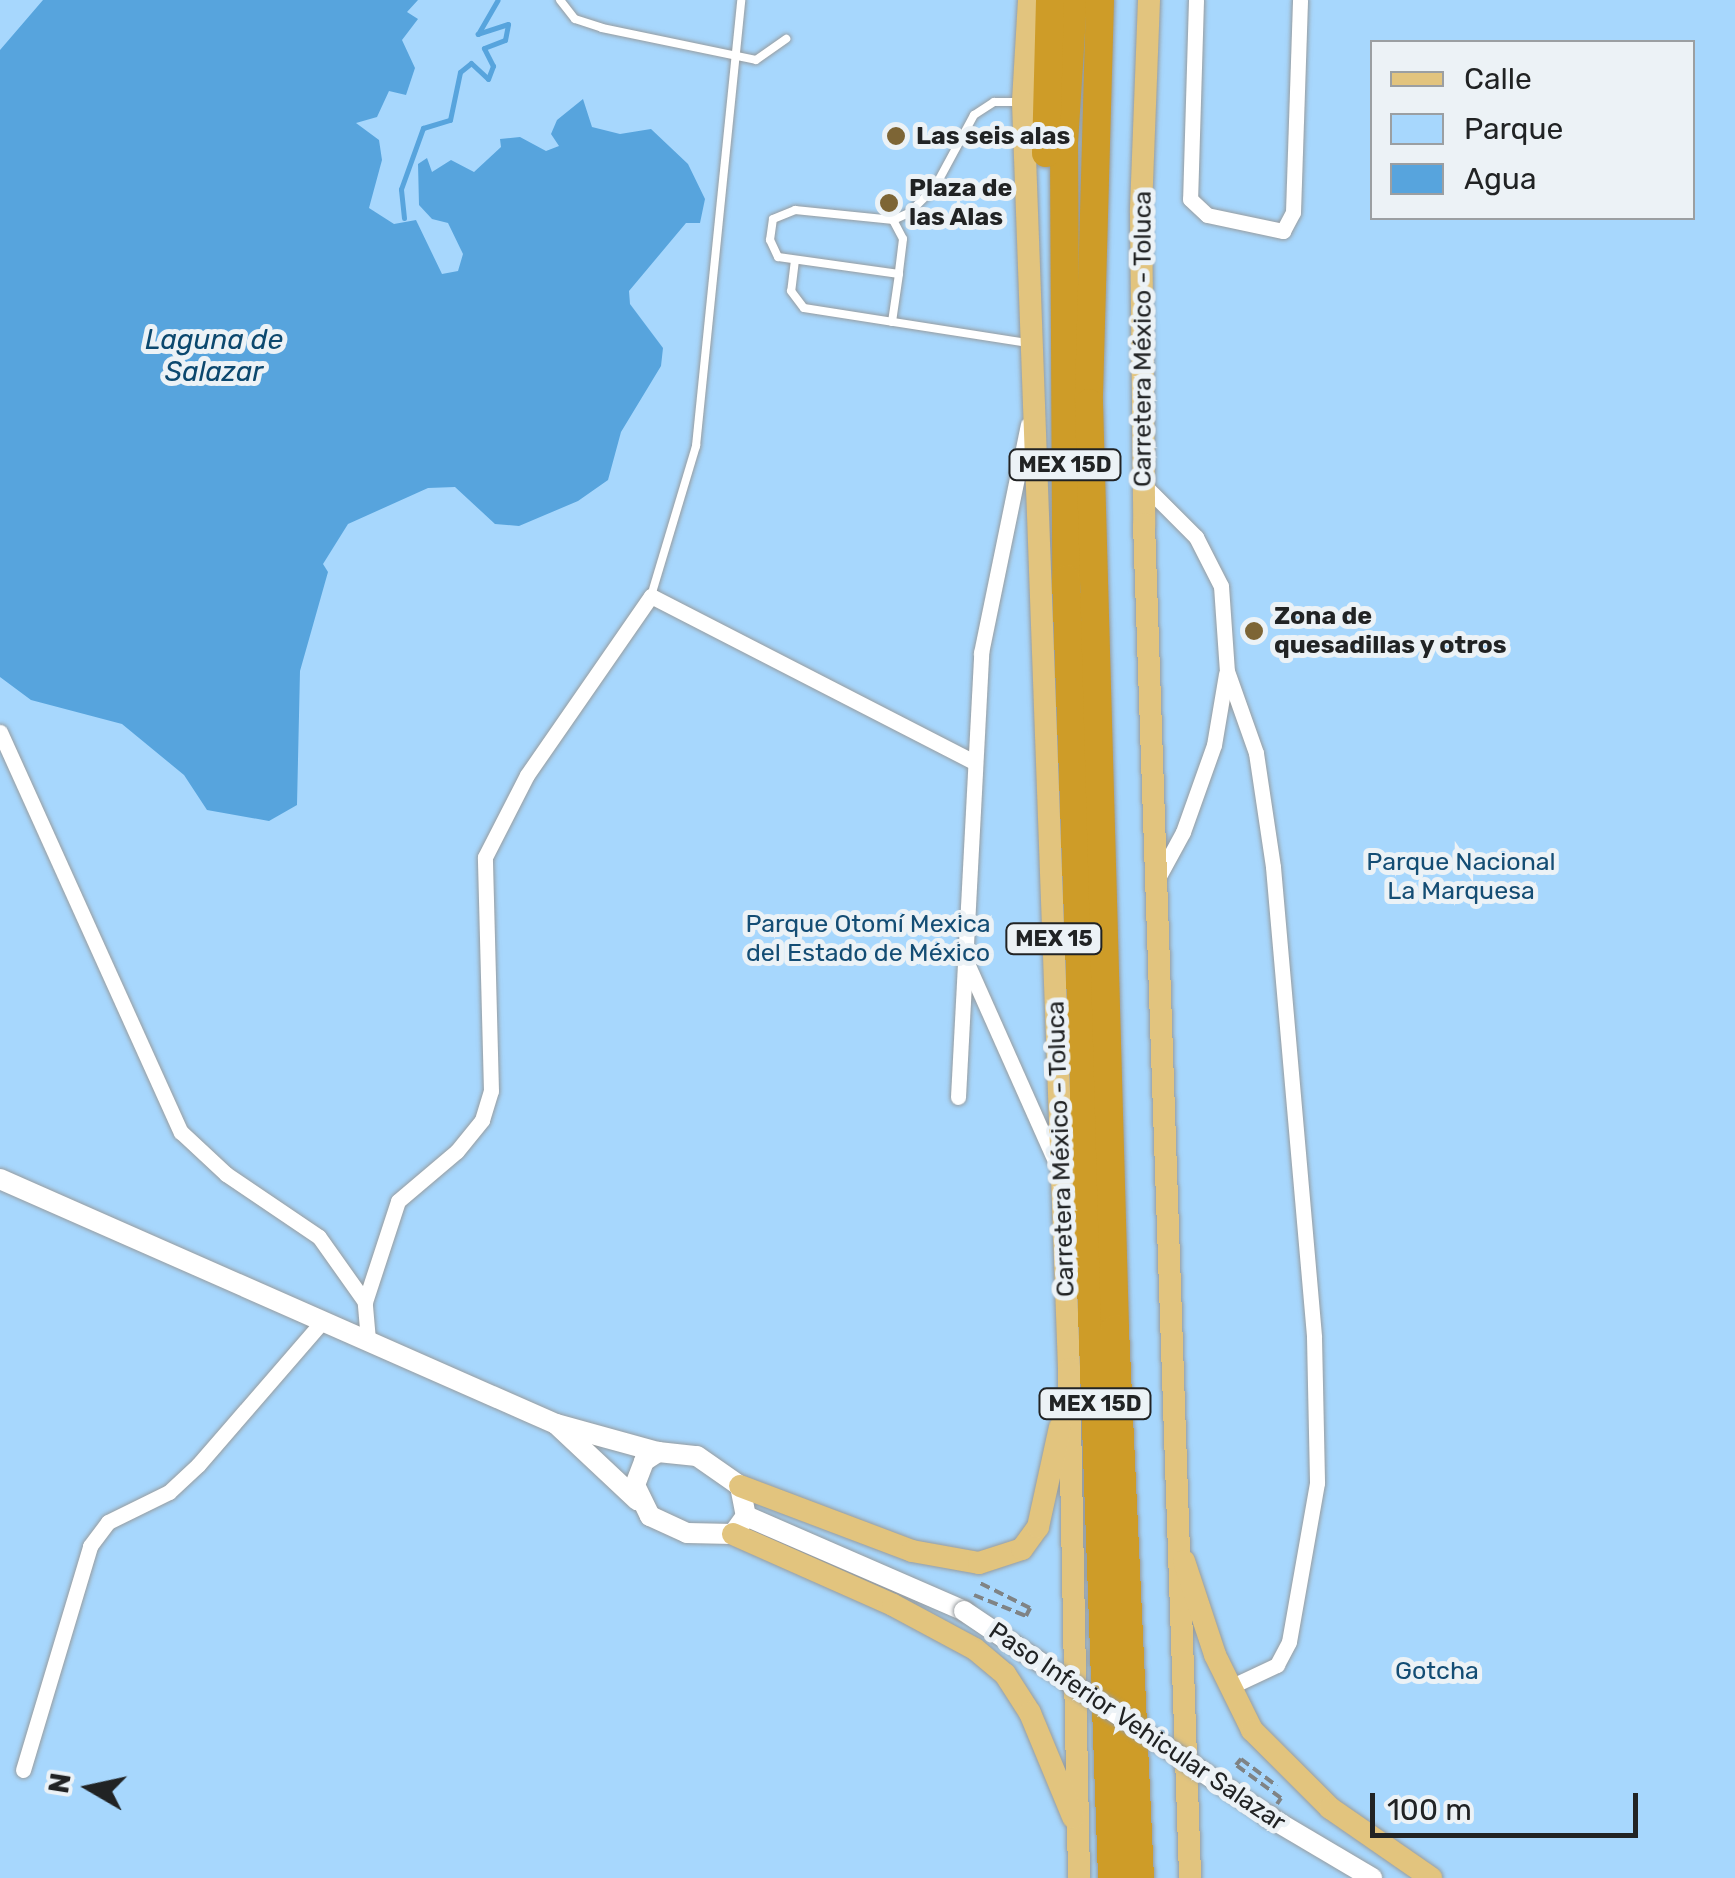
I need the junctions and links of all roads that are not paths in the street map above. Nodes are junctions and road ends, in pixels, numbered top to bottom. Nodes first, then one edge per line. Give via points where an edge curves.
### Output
1 (560, 0) edge
2 (741, 0) edge
3 (1029, 0) edge
4 (1050, 0) edge
5 (1072, 0) edge
6 (1100, 0) edge
7 (1149, 0) edge
8 (1196, 0) edge
9 (1300, 0) edge
10 (786, 40) dead end
11 (735, 54) junction
12 (1023, 102) junction
13 (893, 220) junction
14 (794, 260) junction
15 (898, 274) junction
16 (892, 322) junction
17 (1032, 344) junction
18 (1031, 411) junction
19 (1144, 485) junction
20 (1066, 580) junction
21 (650, 596) junction
22 (1226, 672) junction
23 (0, 732) edge
24 (972, 761) junction
25 (1153, 886) junction
26 (964, 957) junction
27 (958, 1098) dead end
28 (0, 1178) edge
29 (1063, 1180) junction
30 (364, 1302) junction
31 (322, 1322) junction
32 (368, 1340) junction
33 (1069, 1369) junction
34 (556, 1424) junction
35 (658, 1452) junction
36 (740, 1486) junction
37 (637, 1500) junction
38 (739, 1525) junction
39 (1175, 1536) junction
40 (1230, 1687) junction
41 (23, 1770) dead end
42 (1079, 1833) junction
43 (1369, 1877) edge
44 (1079, 1878) edge
45 (1112, 1878) edge
46 (1140, 1878) edge
47 (1190, 1878) edge
48 (1432, 1878) edge

1 - 11 lane via 575,19 602,28
2 - 11 lane
3 - 12 main road, Carretera México - Toluca / MEX 15
4 - 20 highway via 1050,474
5 - 20 highway, MEX 15D via 1064,142
6 - 46 highway, MEX 15D via 1089,403 1115,1329
7 - 19 main road, Carretera México - Toluca via 1141,212
8 - 9 street via 1190,200 1207,214 1282,230 1293,212
10 - 11 lane via 756,60
11 - 21 lane via 696,446
12 - 13 lane via 980,108 934,187
12 - 17 main road, Carretera México - Toluca / MEX 15
13 - 14 lane via 782,212 773,219 770,240 778,256
13 - 15 lane via 903,239
14 - 15 lane
14 - 16 lane via 795,304
15 - 16 lane
16 - 17 lane
17 - 18 main road, Carretera México - Toluca / MEX 15
18 - 24 street via 991,596
18 - 29 main road, Carretera México - Toluca / MEX 15
19 - 22 street via 1210,560 1220,586
19 - 25 main road, Carretera México - Toluca
20 - 45 highway, MEX 15D
21 - 24 street
21 - 30 street via 526,774 485,857 491,1090 482,1120 457,1151 398,1201
22 - 25 street via 1209,760 1183,832
22 - 40 street via 1256,754 1273,867 1318,1444 1290,1642 1276,1665
23 - 30 street via 181,1132 226,1174 319,1238
24 - 26 street
25 - 39 main road, Carretera México - Toluca
26 - 27 street
26 - 29 street
28 - 31 main road
29 - 33 main road, Carretera México - Toluca / MEX 15
30 - 32 street
31 - 32 main road
31 - 41 street via 198,1465 168,1492 108,1522 90,1546
32 - 34 main road
33 - 36 main road via 1047,1502 1022,1548 1003,1558 979,1563 912,1551
33 - 42 main road, Carretera México - Toluca / MEX 15
34 - 35 main road
34 - 37 main road, Paso Inferior Vehicular Salazar
35 - 36 main road via 696,1456
35 - 37 main road via 637,1473
36 - 38 main road
37 - 38 main road, Paso Inferior Vehicular Salazar via 668,1527
38 - 42 main road via 975,1649 1005,1674 1044,1742
38 - 43 main road, Paso Inferior Vehicular Salazar, bridge via 906,1582 964,1611
39 - 40 main road
39 - 47 main road, Carretera México - Toluca
40 - 48 main road via 1252,1730 1287,1770 1362,1834
42 - 44 main road, Carretera México - Toluca / MEX 15

